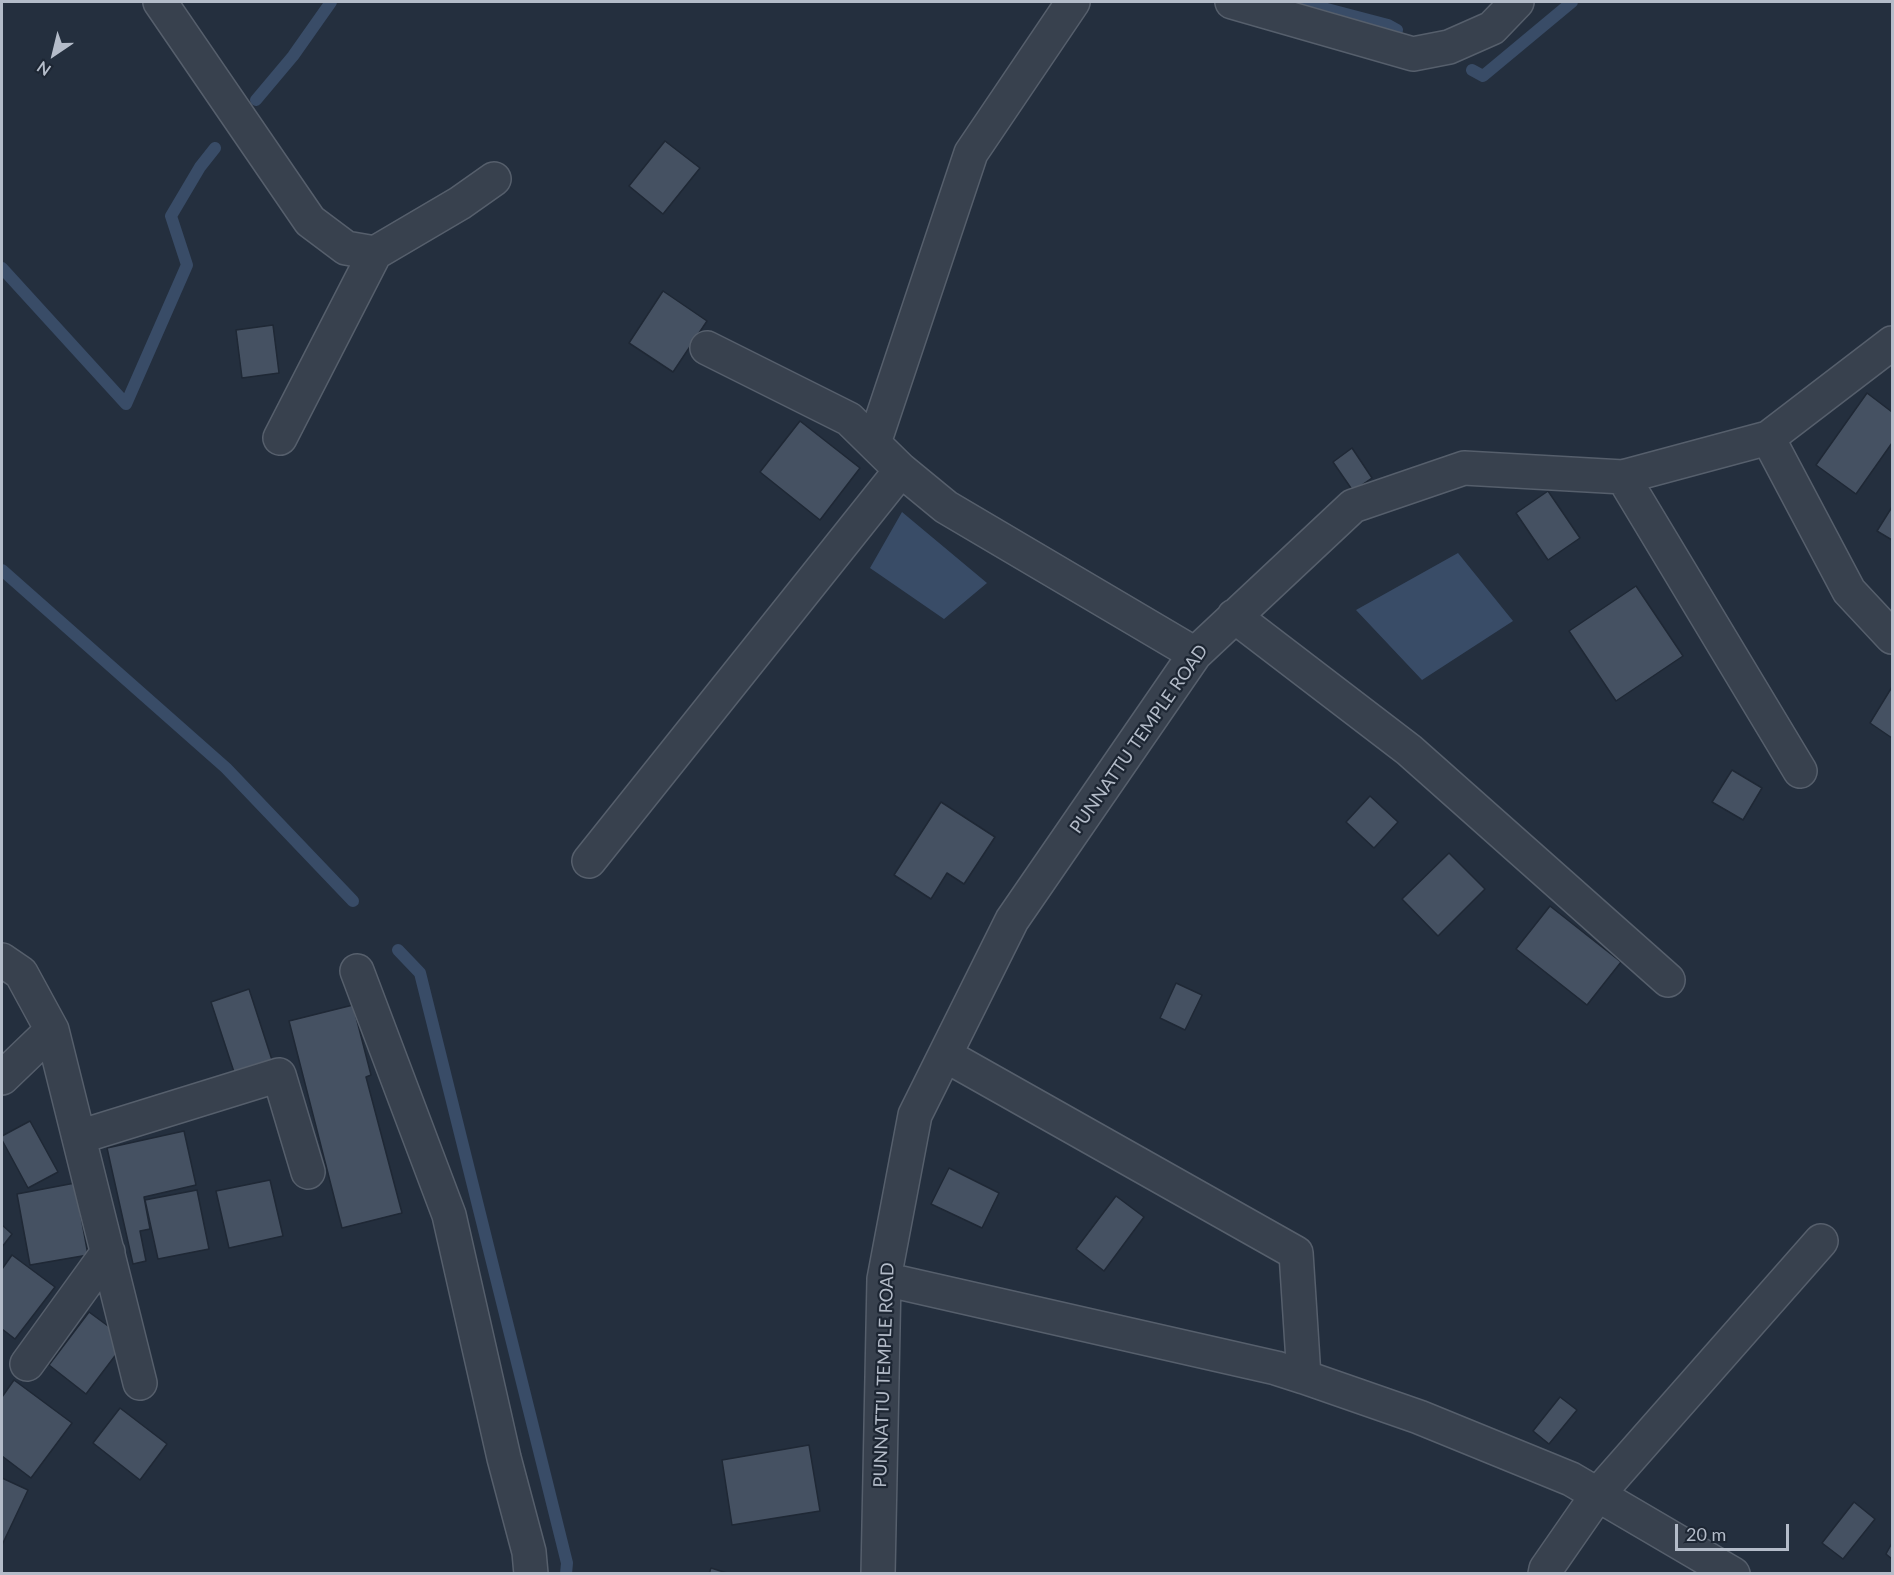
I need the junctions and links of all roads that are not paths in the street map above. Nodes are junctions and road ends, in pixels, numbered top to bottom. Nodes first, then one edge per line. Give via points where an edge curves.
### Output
1 (160, 2) edge
2 (1072, 2) edge
3 (1232, 2) edge
4 (1517, 2) edge
5 (494, 179) dead end
6 (375, 254) junction
7 (1893, 344) edge
8 (707, 348) dead end
9 (280, 438) dead end
10 (1768, 438) junction
11 (874, 443) junction
12 (901, 470) junction
13 (1623, 477) junction
14 (1234, 616) junction
15 (1893, 637) edge
16 (1195, 654) junction
17 (1800, 771) dead end
18 (589, 861) dead end
19 (2, 960) edge
20 (357, 971) dead end
21 (1668, 980) dead end
22 (52, 1030) junction
23 (945, 1054) junction
24 (2, 1078) edge
25 (79, 1137) junction
26 (308, 1172) dead end
27 (1821, 1241) dead end
28 (108, 1252) junction
29 (884, 1279) junction
30 (27, 1364) dead end
31 (1304, 1377) junction
32 (140, 1383) dead end
33 (1598, 1494) junction
34 (531, 1574) edge
35 (878, 1574) edge
36 (1545, 1574) edge
37 (1733, 1574) edge

1 - 6 street via 310,221 346,248
2 - 11 street via 971,153
3 - 4 street via 1413,54 1449,46 1492,28
5 - 6 street
6 - 9 street
7 - 10 street, PUNNATTU TEMPLE ROAD
8 - 11 street via 849,419
10 - 13 street, PUNNATTU TEMPLE ROAD
10 - 15 street via 1849,591
11 - 12 street
12 - 16 street via 946,507
12 - 18 street
13 - 14 street, PUNNATTU TEMPLE ROAD via 1464,468 1353,506
13 - 17 street
14 - 16 street, PUNNATTU TEMPLE ROAD
14 - 21 street via 1409,750
16 - 23 street, PUNNATTU TEMPLE ROAD via 1012,920
19 - 22 street via 21,973
20 - 34 street via 449,1215
22 - 24 street
22 - 25 street
23 - 29 street, PUNNATTU TEMPLE ROAD via 915,1115
23 - 31 street via 1296,1253
25 - 26 street via 279,1075
25 - 28 street
27 - 33 street
28 - 30 street
28 - 32 street
29 - 31 street
29 - 35 street, PUNNATTU TEMPLE ROAD
31 - 33 street via 1430,1421
33 - 36 street
33 - 37 street

